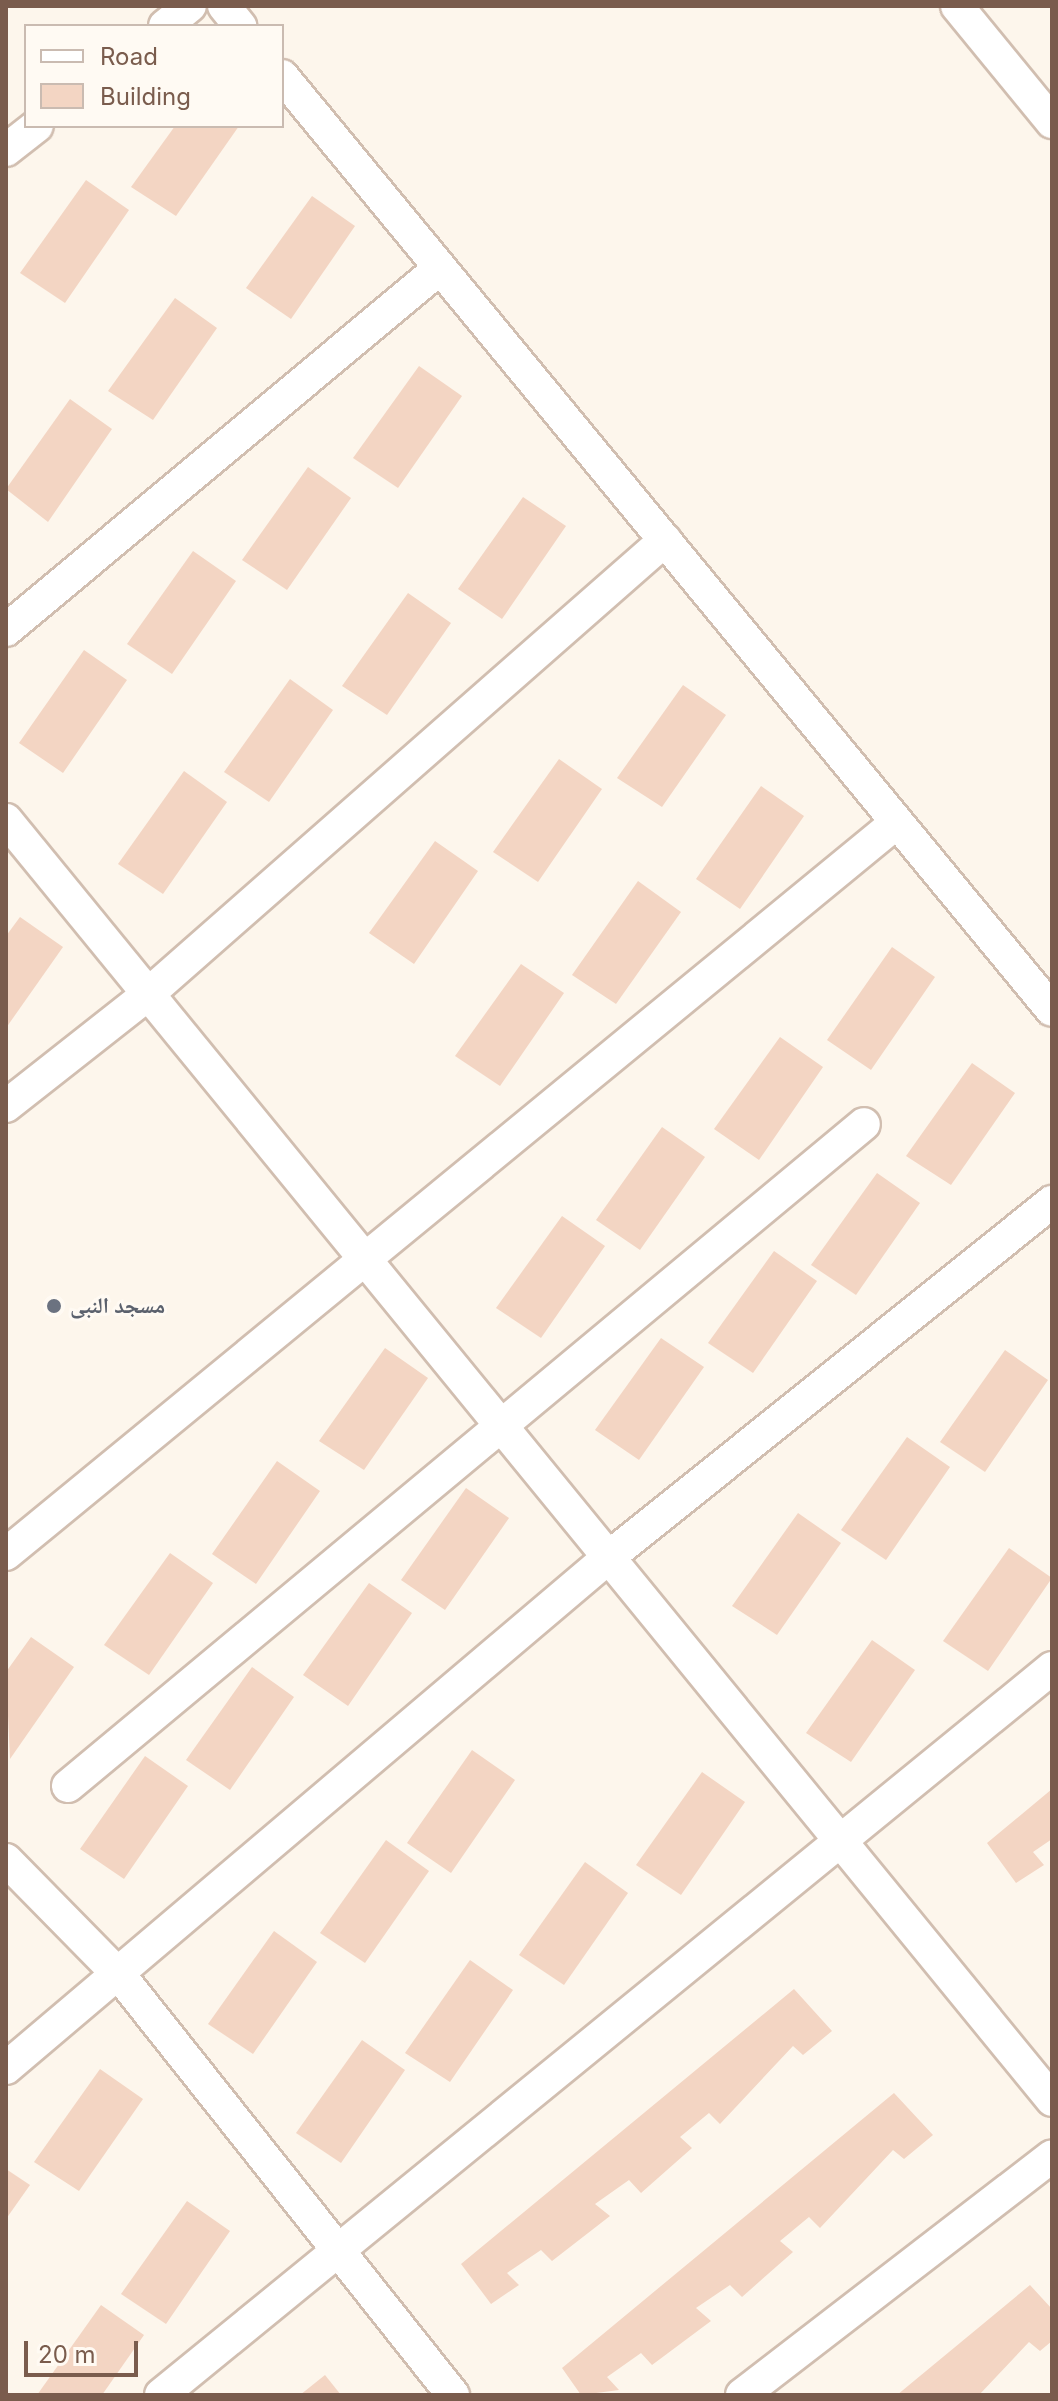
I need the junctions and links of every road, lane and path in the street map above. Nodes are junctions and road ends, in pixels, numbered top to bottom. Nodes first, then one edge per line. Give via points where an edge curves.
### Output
1 (190, 6) edge
2 (224, 6) edge
3 (957, 6) edge
4 (168, 24) edge
5 (238, 24) edge
6 (284, 78) edge
7 (1052, 122) edge
8 (34, 128) edge
9 (6, 150) edge
10 (440, 268) junction
11 (665, 540) junction
12 (6, 630) edge
13 (6, 820) edge
14 (897, 822) junction
15 (146, 996) junction
16 (1052, 1010) edge
17 (6, 1106) edge
18 (864, 1124) dead end
19 (1052, 1202) edge
20 (364, 1257) junction
21 (504, 1428) junction
22 (6, 1554) edge
23 (609, 1557) junction
24 (1052, 1668) edge
25 (68, 1786) dead end
26 (837, 1843) junction
27 (6, 1860) edge
28 (121, 1977) junction
29 (6, 2068) edge
30 (1052, 2100) edge
31 (1052, 2156) edge
32 (335, 2253) junction
33 (161, 2395) edge
34 (453, 2395) edge
35 (742, 2395) edge

1 - 4 street
2 - 5 street
3 - 7 street
6 - 10 street
8 - 9 street
10 - 11 street
10 - 12 street
11 - 14 street
11 - 15 street
13 - 15 street
14 - 16 street
14 - 20 street
15 - 17 street
15 - 20 street
18 - 21 street
19 - 23 street
20 - 21 street
20 - 22 street
21 - 23 street
21 - 25 street
23 - 26 street
23 - 28 street
24 - 26 street
26 - 30 street
26 - 32 street
27 - 28 street
28 - 29 street
28 - 32 street
31 - 35 street
32 - 33 street
32 - 34 street

